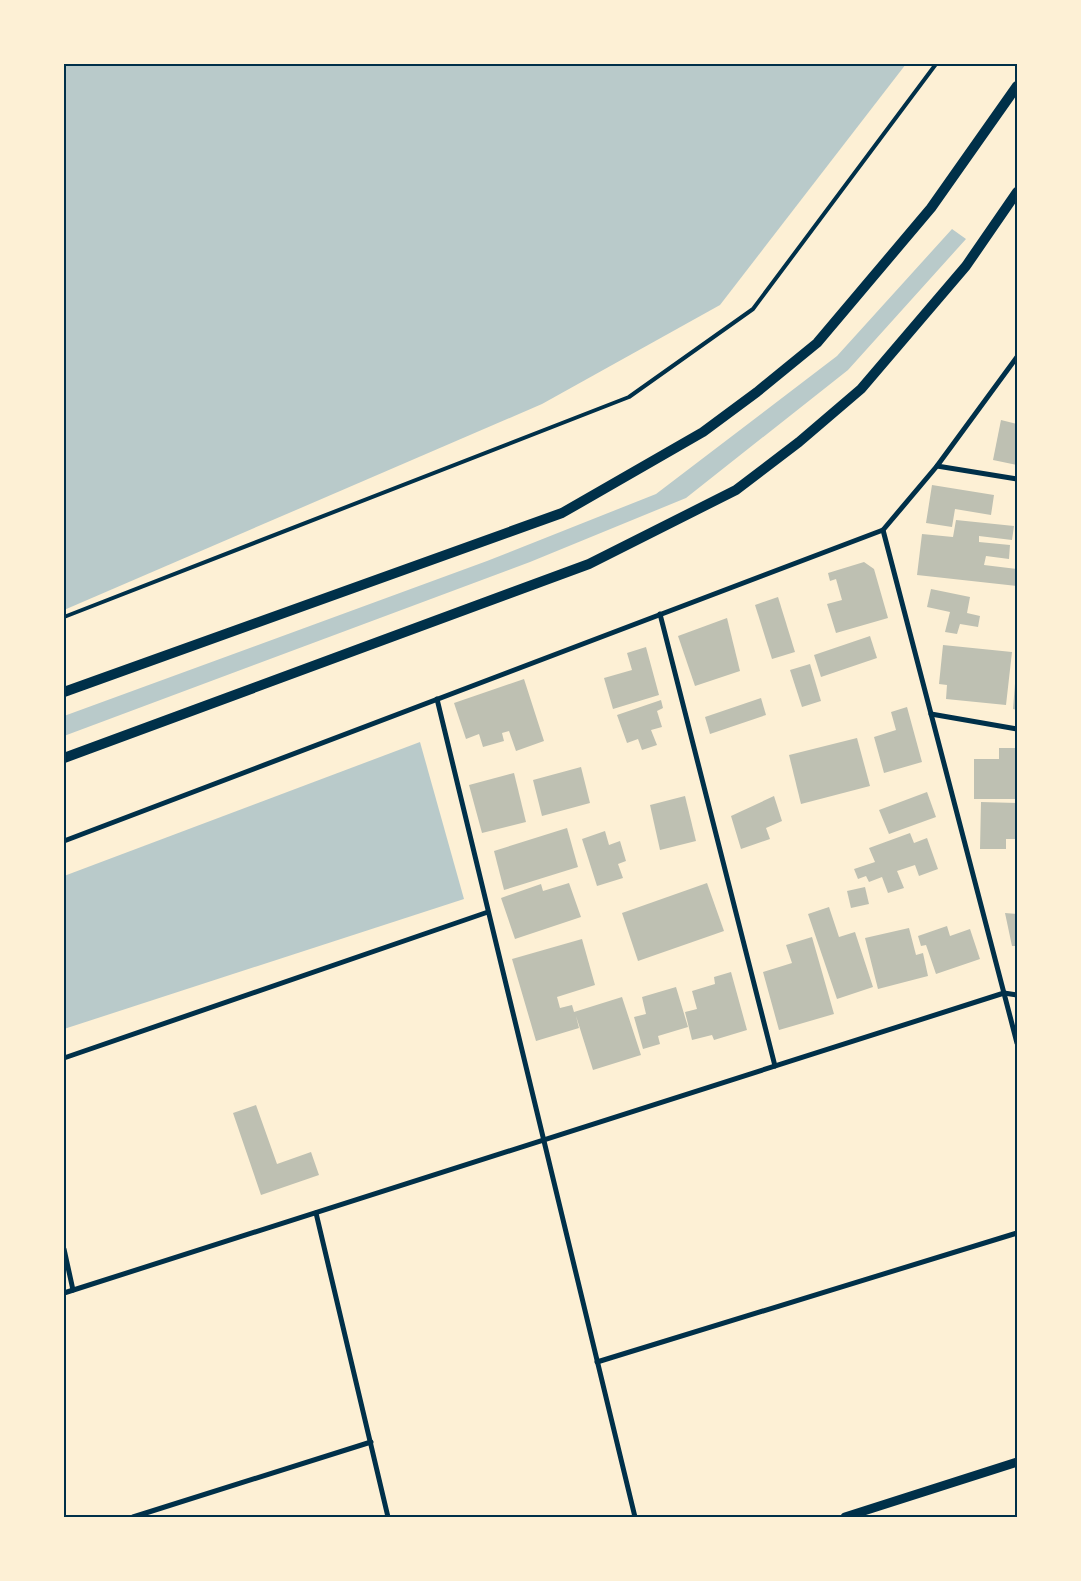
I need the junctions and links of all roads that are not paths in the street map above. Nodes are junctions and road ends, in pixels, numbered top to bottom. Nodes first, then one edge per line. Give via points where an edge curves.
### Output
1 (936, 64) edge
2 (1017, 86) edge
3 (1017, 192) edge
4 (1017, 357) edge
5 (937, 466) junction
6 (1017, 479) edge
7 (882, 530) junction
8 (660, 614) junction
9 (64, 617) edge
10 (64, 692) edge
11 (437, 699) junction
12 (931, 714) junction
13 (1017, 730) edge
14 (64, 758) edge
15 (64, 841) edge
16 (488, 912) junction
17 (1004, 993) junction
18 (1017, 994) edge
19 (1017, 1042) edge
20 (64, 1058) edge
21 (775, 1066) junction
22 (544, 1140) junction
23 (316, 1213) junction
24 (1017, 1233) edge
25 (64, 1249) edge
26 (73, 1290) junction
27 (64, 1293) edge
28 (598, 1362) junction
29 (371, 1442) junction
30 (1017, 1462) edge
31 (133, 1517) edge
32 (388, 1517) edge
33 (635, 1517) edge
34 (845, 1517) edge

1 - 9 lane via 753,309 629,398
2 - 10 main road via 931,208 817,343 703,432 562,513
3 - 14 main road via 966,266 861,389 736,490 588,564
4 - 5 street
5 - 6 street
5 - 7 street
7 - 8 street
7 - 12 street
8 - 11 street
8 - 21 street
11 - 15 street
11 - 16 street
12 - 13 street
12 - 17 street
16 - 20 street
16 - 22 street
17 - 18 street
17 - 19 street
17 - 21 street
21 - 22 street
22 - 23 street
22 - 28 street
23 - 26 street
23 - 29 street
24 - 28 street
25 - 26 street
26 - 27 street
28 - 33 street
29 - 31 street
29 - 32 street
30 - 34 street

